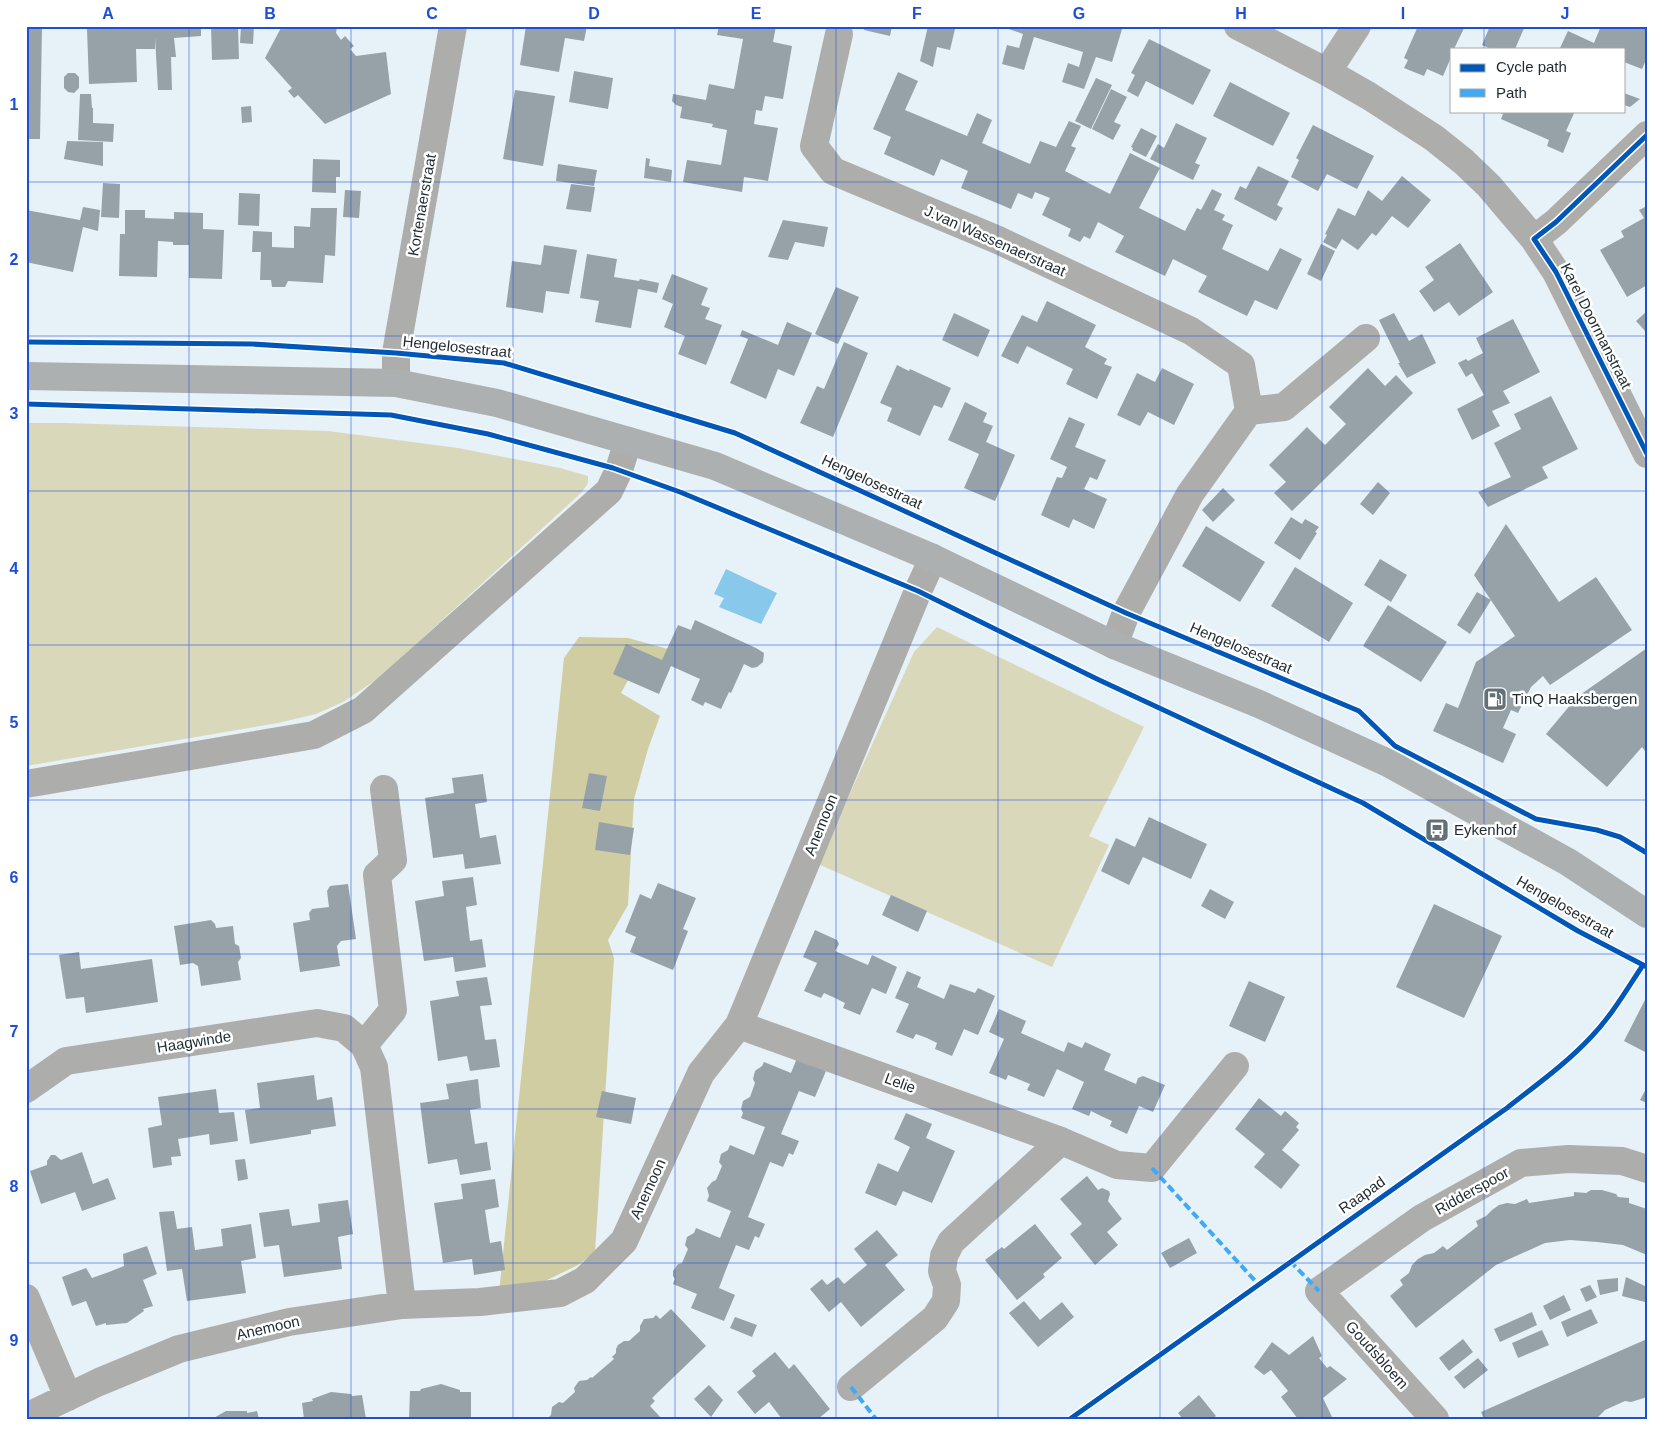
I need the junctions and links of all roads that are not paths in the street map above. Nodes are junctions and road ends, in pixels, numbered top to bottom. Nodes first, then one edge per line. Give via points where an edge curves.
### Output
1 (453, 26) edge
2 (1238, 26) edge
3 (1357, 26) edge
4 (839, 34) dead end
5 (1327, 72) junction
6 (1647, 135) edge
7 (1534, 239) junction
8 (1366, 338) dead end
9 (26, 376) edge
10 (396, 383) junction
11 (1250, 411) junction
12 (628, 441) junction
13 (1647, 454) edge
14 (933, 558) junction
15 (1114, 645) junction
16 (26, 784) edge
17 (384, 789) dead end
18 (1647, 914) edge
19 (739, 1025) junction
20 (364, 1045) junction
21 (1235, 1066) dead end
22 (26, 1089) edge
23 (1061, 1141) junction
24 (1647, 1169) edge
25 (1318, 1291) joint
26 (26, 1298) edge
27 (402, 1305) junction
28 (851, 1387) dead end
29 (68, 1396) junction
30 (31, 1416) edge
31 (1435, 1419) edge

1 - 10 street, Kortenaerstraat via 396,353
2 - 5 street, Karel Doormanstraat
3 - 5 street
4 - 11 street, J.van Wassenaerstraat via 814,146 833,171 998,240 1191,331 1241,365
5 - 7 street, Karel Doormanstraat via 1434,138 1464,162
6 - 7 street
7 - 13 street, Karel Doormanstraat via 1556,272
8 - 11 street via 1284,407
9 - 10 main road
10 - 12 main road via 497,403
11 - 15 street via 1190,494 1126,612
12 - 14 main road via 715,466
12 - 16 street via 609,491 363,710 314,735
14 - 15 main road
14 - 19 street, Anemoon
15 - 18 main road via 1259,704 1388,763 1568,862
17 - 20 street via 393,860 377,875 393,1010
19 - 23 street, Lelie
19 - 27 street, Anemoon via 701,1073 624,1241 585,1280 560,1293 480,1302
20 - 22 street, Haagwinde via 344,1028 318,1023 66,1062
20 - 27 street, Haagwinde via 374,1067
21 - 23 street, Lelie via 1152,1168 1117,1165
23 - 28 street via 951,1242 944,1256 942,1271 947,1285 946,1301 935,1318
24 - 25 street, Ridderspoor via 1622,1160 1568,1159 1521,1163 1422,1218
25 - 31 street, Goudsbloem
26 - 29 street
27 - 29 street, Anemoon via 289,1322 179,1349
29 - 30 street, Anemoon

